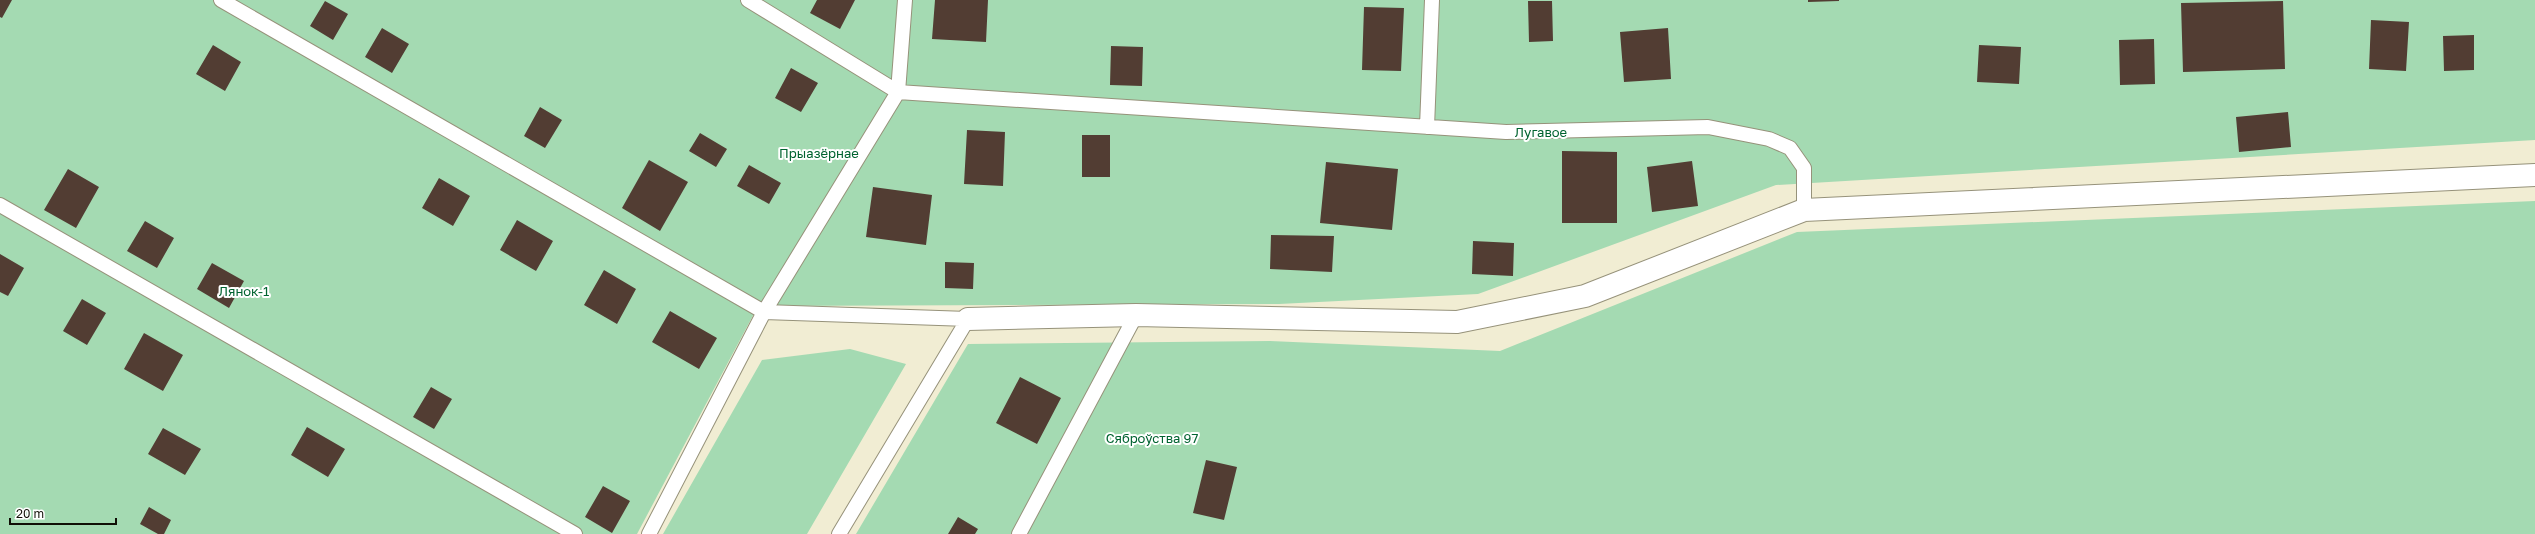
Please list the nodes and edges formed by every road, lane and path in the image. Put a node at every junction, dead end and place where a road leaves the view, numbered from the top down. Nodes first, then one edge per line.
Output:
1 (221, 0) edge
2 (748, 0) edge
3 (905, 0) edge
4 (1432, 0) edge
5 (898, 92) junction
6 (1426, 127) junction
7 (2535, 175) edge
8 (0, 205) edge
9 (1804, 210) junction
10 (764, 312) junction
11 (1136, 315) junction
12 (968, 318) junction
13 (575, 534) edge
14 (649, 534) edge
15 (839, 534) edge
16 (1019, 534) edge

1 - 10 lane
2 - 5 lane
3 - 5 lane
4 - 6 lane
5 - 6 lane
5 - 10 lane
6 - 9 lane
7 - 9 street
8 - 13 lane
9 - 11 street
10 - 12 lane
10 - 14 lane
11 - 12 street
11 - 16 lane
12 - 15 lane

